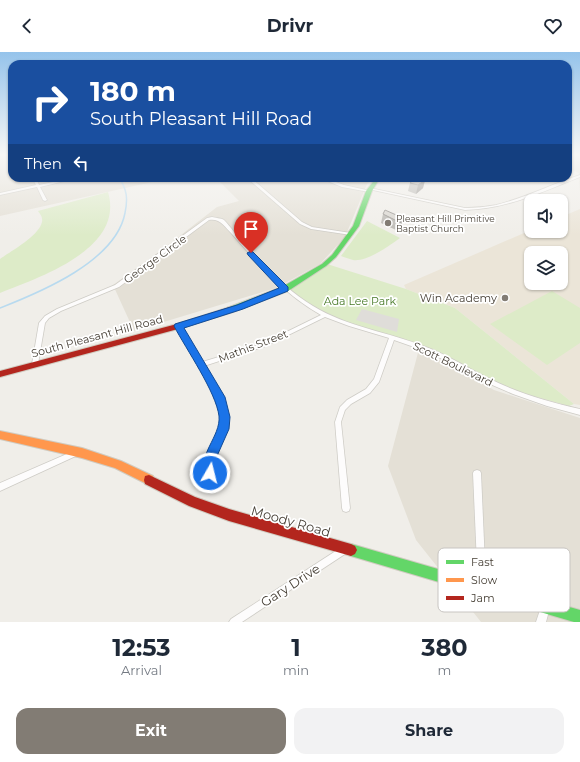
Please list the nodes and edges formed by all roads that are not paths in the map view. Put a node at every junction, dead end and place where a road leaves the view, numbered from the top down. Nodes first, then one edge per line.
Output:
1 (36, 182) edge
2 (55, 182) edge
3 (254, 182) edge
4 (331, 182) edge
5 (375, 182) edge
6 (563, 182) edge
7 (38, 185) junction
8 (369, 190) junction
9 (0, 194) edge
10 (45, 200) dead end
11 (351, 234) junction
12 (285, 289) junction
13 (326, 315) junction
14 (178, 326) junction
15 (392, 337) junction
16 (35, 364) junction
17 (201, 366) junction
18 (0, 374) edge
19 (580, 412) edge
20 (0, 435) edge
21 (76, 453) junction
22 (210, 473) dead end
23 (477, 473) dead end
24 (0, 487) edge
25 (346, 508) dead end
26 (480, 548) edge
27 (346, 549) junction
28 (438, 575) edge
29 (544, 612) edge
30 (562, 612) edge
31 (580, 617) edge
32 (234, 622) edge
33 (541, 622) edge

1 - 7 street
2 - 7 street
3 - 11 street
4 - 8 street
5 - 8 street, South Pleasant Hill Road
6 - 8 street
7 - 9 street
7 - 10 street
8 - 11 street, South Pleasant Hill Road
11 - 12 street, South Pleasant Hill Road
12 - 13 street, Scott Boulevard
12 - 14 street, South Pleasant Hill Road
12 - 16 street, George Circle
13 - 15 street, Scott Boulevard
13 - 17 street, Mathis Street
14 - 16 street, South Pleasant Hill Road
14 - 17 street
15 - 19 street, Scott Boulevard
15 - 25 street
16 - 18 street, South Pleasant Hill Road
17 - 22 street
20 - 21 street, Moody Road
21 - 24 street
21 - 27 street, Moody Road
23 - 26 street
27 - 28 street, Moody Road
27 - 32 street, Gary Drive
29 - 33 street
30 - 31 street, Moody Road

